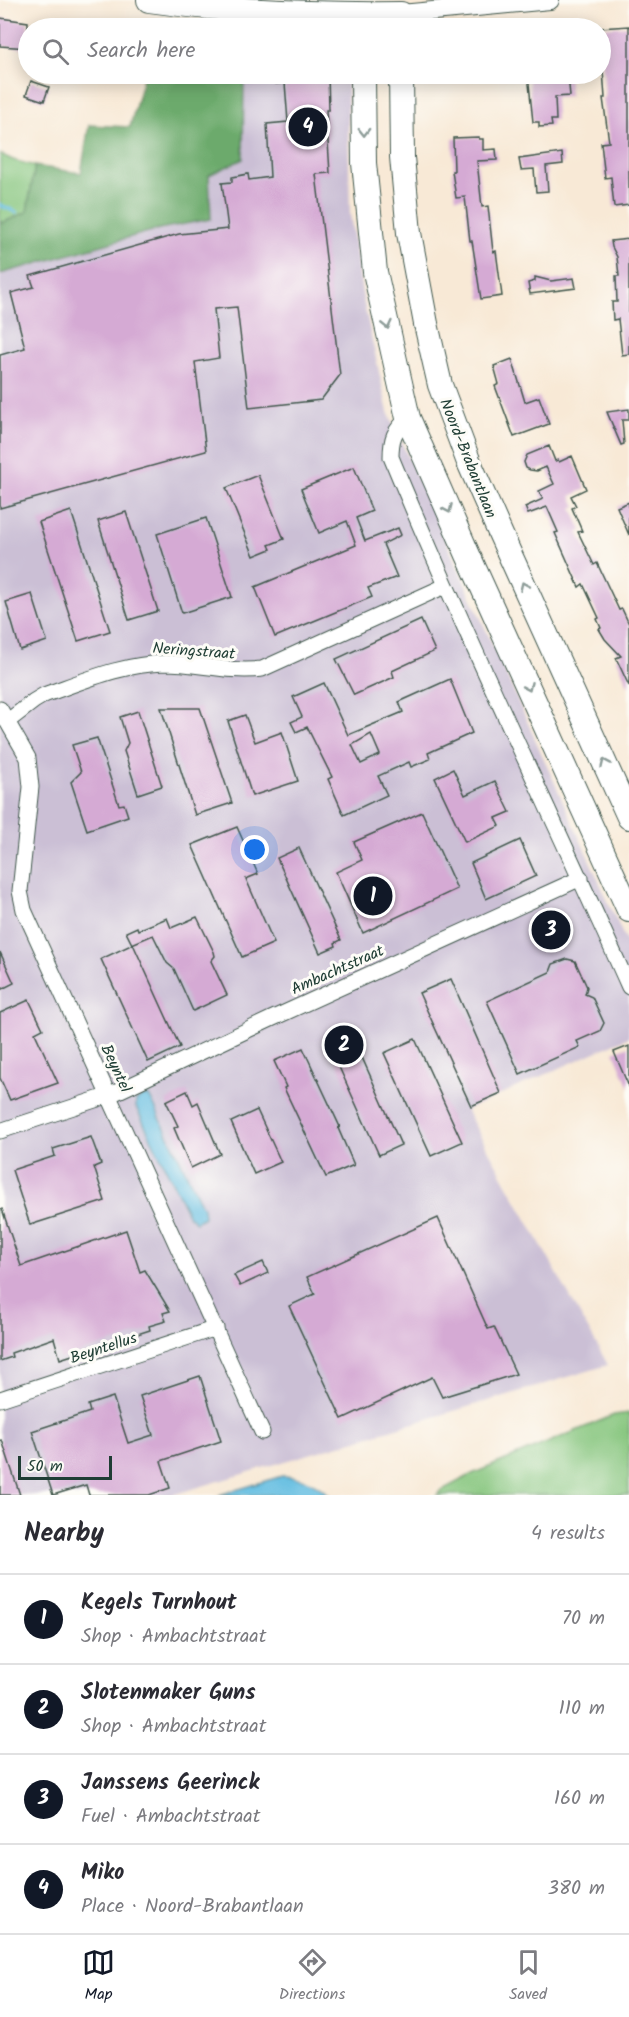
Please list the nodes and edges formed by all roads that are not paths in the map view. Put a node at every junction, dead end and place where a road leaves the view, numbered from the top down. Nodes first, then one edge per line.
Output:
1 (149, 0) edge
2 (550, 0) edge
3 (252, 5) edge
4 (363, 14) edge
5 (401, 14) edge
6 (363, 84) edge
7 (401, 84) edge
8 (408, 418) junction
9 (445, 586) junction
10 (4, 715) edge
11 (627, 809) edge
12 (581, 878) junction
13 (629, 910) edge
14 (629, 987) edge
15 (110, 1095) junction
16 (0, 1131) edge
17 (216, 1328) junction
18 (0, 1399) edge
19 (262, 1432) dead end

1 - 3 main road
2 - 5 street
3 - 4 main road
4 - 5 main road
6 -> 8 main road
11 -> 7 main road, Noord-Brabantlaan
8 - 9 street
8 -> 13 main road
9 - 10 street, Neringstraat
9 - 12 street
10 - 15 street, Beyntel
12 - 14 street
12 - 15 street, Ambachtstraat
15 - 16 street
15 - 17 street, Beyntel
17 - 18 street, Beyntellus
17 - 19 street, Beyntel

